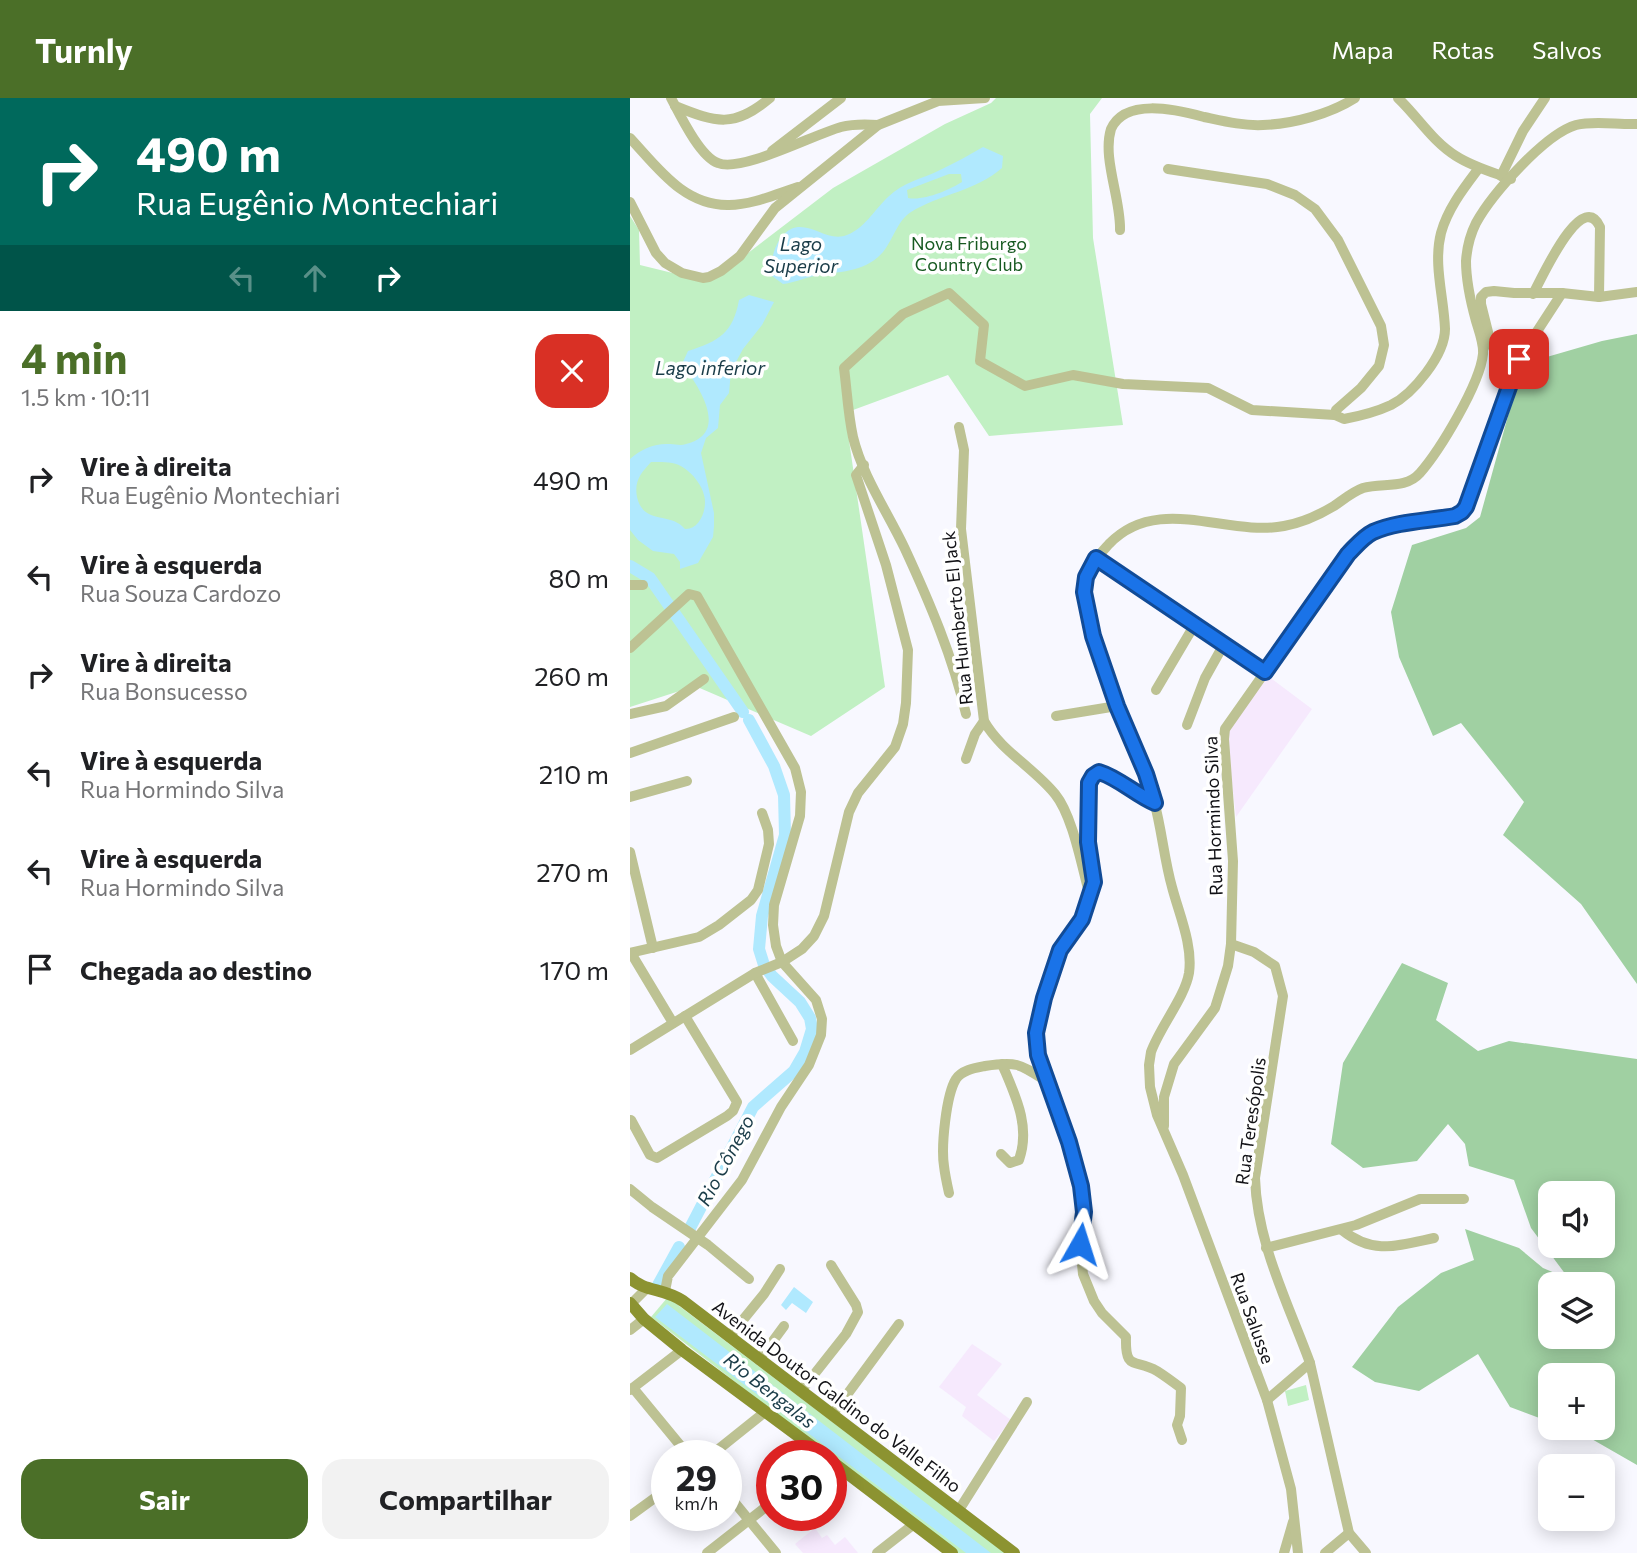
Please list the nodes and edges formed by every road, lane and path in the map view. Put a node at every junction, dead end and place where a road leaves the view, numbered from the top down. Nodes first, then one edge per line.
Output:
1 (770, 98) edge
2 (842, 98) edge
3 (985, 98) edge
4 (1355, 98) edge
5 (1398, 98) edge
6 (1545, 98) edge
7 (673, 102) edge
8 (1637, 124) edge
9 (878, 125) junction
10 (630, 138) edge
11 (769, 153) junction
12 (1479, 168) junction
13 (1168, 169) dead end
14 (1506, 177) junction
15 (802, 186) junction
16 (630, 202) edge
17 (1120, 230) dead end
18 (1637, 292) edge
19 (1562, 293) junction
20 (1533, 294) junction
21 (1599, 297) junction
22 (1483, 350) junction
23 (1335, 415) junction
24 (959, 427) dead end
25 (864, 465) junction
26 (1096, 558) junction
27 (630, 585) edge
28 (643, 585) dead end
29 (1195, 624) junction
30 (1224, 645) junction
31 (630, 648) edge
32 (1265, 672) junction
33 (704, 678) dead end
34 (1156, 690) dead end
35 (1117, 706) junction
36 (630, 714) edge
37 (966, 714) dead end
38 (1056, 716) dead end
39 (734, 717) dead end
40 (984, 721) junction
41 (1187, 724) dead end
42 (630, 754) edge
43 (966, 759) dead end
44 (687, 781) dead end
45 (630, 797) edge
46 (1155, 803) junction
47 (762, 813) dead end
48 (630, 852) edge
49 (1091, 897) junction
50 (1231, 944) junction
51 (653, 948) junction
52 (630, 953) edge
53 (779, 964) junction
54 (759, 971) junction
55 (685, 1016) junction
56 (673, 1023) junction
57 (793, 1041) dead end
58 (630, 1050) edge
59 (1002, 1063) junction
60 (1047, 1081) junction
61 (631, 1120) edge
62 (1164, 1131) junction
63 (1001, 1154) dead end
64 (630, 1189) edge
65 (949, 1193) dead end
66 (1464, 1199) dead end
67 (1342, 1230) junction
68 (696, 1237) junction
69 (1434, 1238) dead end
70 (1266, 1248) junction
71 (831, 1265) dead end
72 (780, 1269) dead end
73 (749, 1279) dead end
74 (631, 1280) edge
75 (647, 1288) junction
76 (665, 1291) junction
77 (630, 1305) edge
78 (644, 1320) junction
79 (899, 1324) dead end
80 (784, 1326) dead end
81 (630, 1330) edge
82 (729, 1337) junction
83 (682, 1350) junction
84 (759, 1360) junction
85 (1310, 1363) junction
86 (632, 1389) edge
87 (801, 1391) junction
88 (1267, 1400) junction
89 (1027, 1402) dead end
90 (765, 1412) junction
91 (832, 1415) junction
92 (675, 1440) edge
93 (730, 1440) edge
94 (803, 1440) edge
95 (1182, 1440) dead end
96 (847, 1473) edge
97 (651, 1501) edge
98 (959, 1510) junction
99 (742, 1513) edge
100 (756, 1515) edge
101 (630, 1516) edge
102 (748, 1521) junction
103 (1294, 1521) junction
104 (914, 1524) junction
105 (1349, 1533) junction
106 (1010, 1552) edge
107 (707, 1553) edge
108 (776, 1553) edge
109 (877, 1553) edge
110 (952, 1553) edge
111 (1284, 1553) edge
112 (1298, 1553) edge
113 (1325, 1553) edge
114 (1366, 1553) edge

1 - 7 street
2 - 11 street
3 - 9 street
4 - 17 street
5 - 12 street
6 - 14 street
7 - 11 street
8 - 14 street
9 - 11 street
9 - 15 street
10 - 15 street
12 - 14 street
12 - 23 street
13 - 23 street
14 - 22 street
15 - 16 street
18 - 21 street
19 - 20 street
19 - 21 street
19 - 32 street, Rua Hormindo Silva
20 - 21 street
20 - 22 street
22 - 26 street
23 - 25 street
24 - 40 street, Rua Humberto El Jack
25 - 37 street
25 - 53 street
26 - 29 street
26 - 35 street, Rua Salusse
27 - 28 street
29 - 30 street
29 - 34 street
30 - 32 street
30 - 41 street
31 - 53 street
32 - 50 street, Rua Hormindo Silva
33 - 36 street
35 - 38 street
35 - 46 street, Rua Salusse
39 - 42 street
40 - 43 street
40 - 49 street, Rua Humberto El Jack
44 - 45 street
46 - 49 street
46 - 62 street, Rua Salusse
47 - 51 street
48 - 51 street
49 - 60 street
50 - 62 street, Rua Hormindo Silva
50 - 70 street, Rua Teresópolis
51 - 52 street
52 - 56 street
53 - 54 street
53 - 68 street
54 - 55 street
54 - 57 street
55 - 56 street
55 - 61 street
56 - 58 street
59 - 60 street
59 - 63 street
59 - 65 street
60 - 95 street
62 - 88 street, Rua Salusse
64 - 68 street
66 - 67 street
67 - 69 street
67 - 70 street
68 - 73 street
68 - 76 street
70 - 85 street, Rua Teresópolis
71 - 87 street
72 - 82 street
74 - 75 main road, Avenida Doutor Galdino do Valle Filho
75 - 76 main road, Avenida Doutor Galdino do Valle Filho
75 - 77 street
76 - 82 main road, Avenida Doutor Galdino do Valle Filho
77 - 78 main road
78 - 81 street
78 - 83 main road
79 - 91 street
80 - 84 street
82 - 84 main road, Avenida Doutor Galdino do Valle Filho
83 - 86 street
83 - 90 main road
84 - 87 main road, Avenida Doutor Galdino do Valle Filho
85 - 88 street
85 - 105 street, Rua Teresópolis
86 - 92 street
87 - 91 main road, Avenida Doutor Galdino do Valle Filho
88 - 103 street, Rua Salusse
89 - 98 street
90 - 93 street
90 - 94 main road
91 - 98 main road, Avenida Doutor Galdino do Valle Filho
96 - 104 main road
97 - 101 street
98 - 106 main road, Avenida Doutor Galdino do Valle Filho
99 - 102 street
100 - 102 street
102 - 107 street
102 - 108 street
103 - 111 street
103 - 112 street, Rua Salusse
104 - 109 street
104 - 110 main road
105 - 113 street
105 - 114 street, Rua Teresópolis

